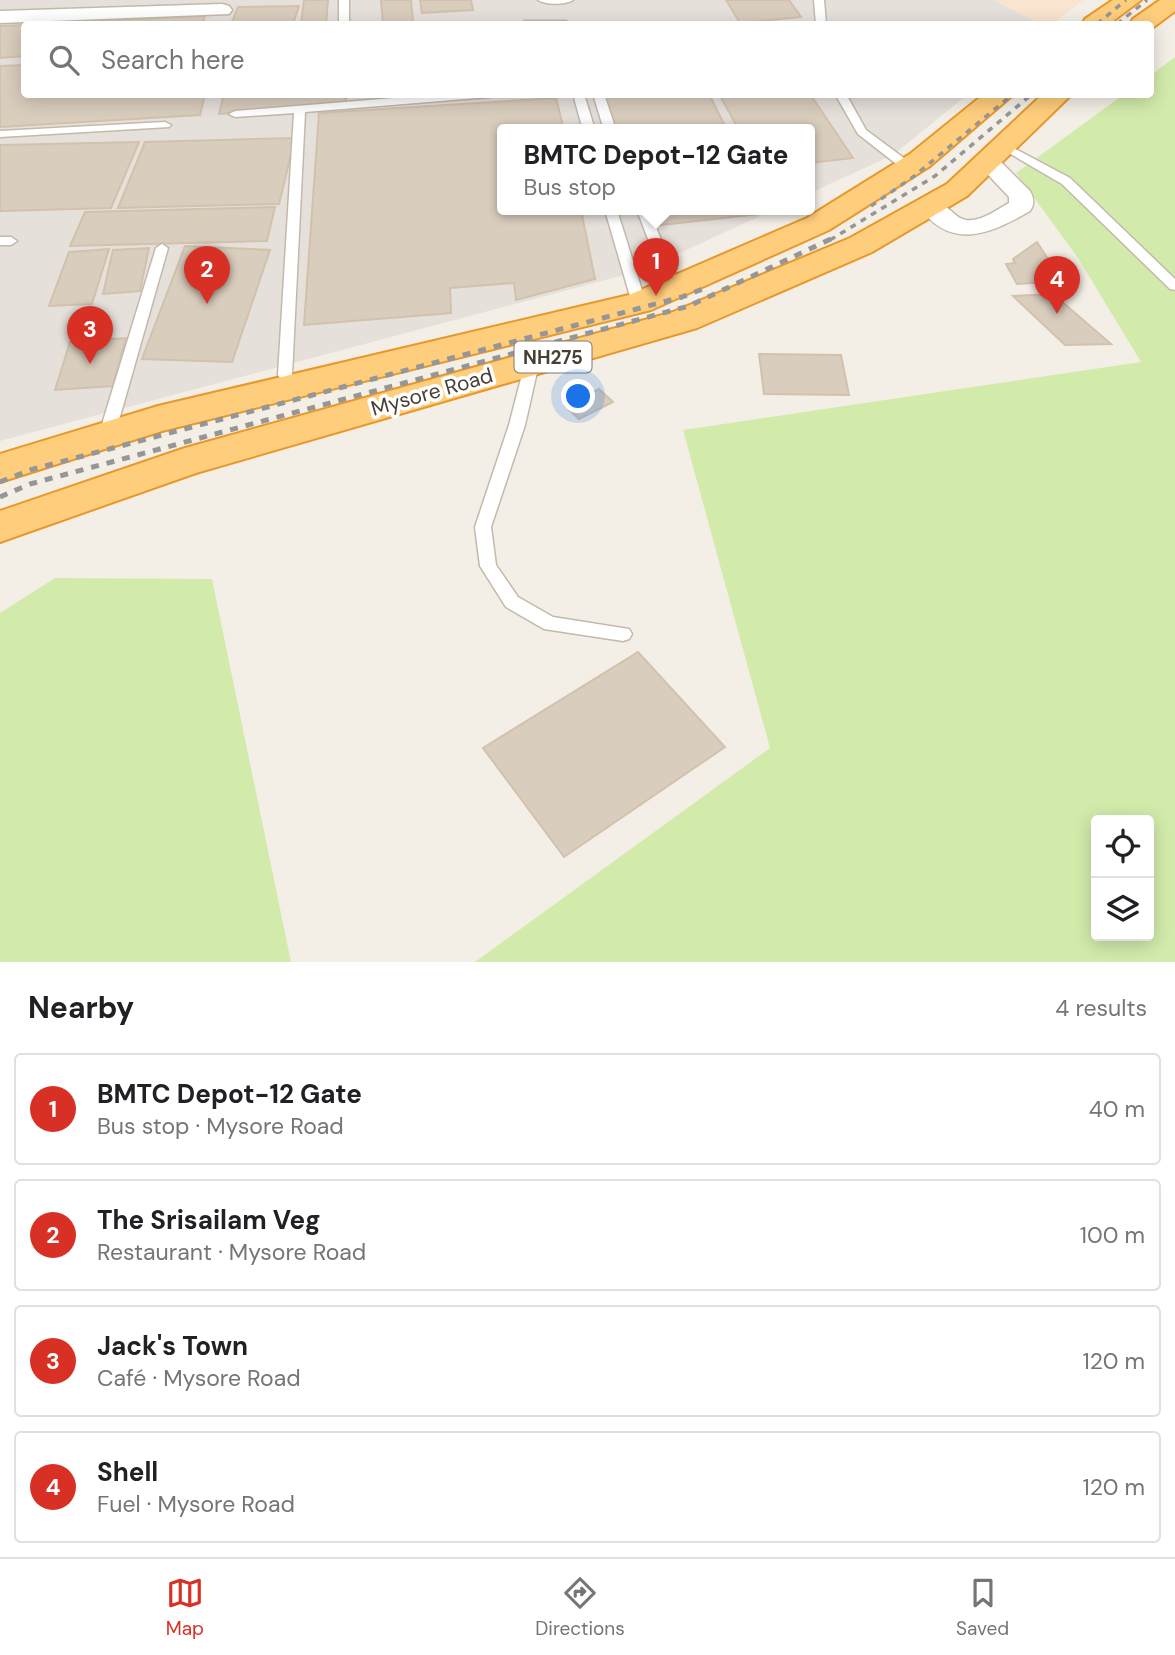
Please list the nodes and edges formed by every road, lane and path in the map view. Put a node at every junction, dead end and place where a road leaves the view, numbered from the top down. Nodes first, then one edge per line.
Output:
1 (344, 0) edge
2 (543, 0) edge
3 (567, 0) edge
4 (819, 0) edge
5 (1129, 0) edge
6 (1175, 0) edge
7 (222, 10) dead end
8 (0, 18) edge
9 (344, 21) edge
10 (568, 21) edge
11 (821, 21) edge
12 (1098, 21) edge
13 (1146, 21) edge
14 (403, 98) edge
15 (579, 98) edge
16 (599, 98) edge
17 (842, 98) edge
18 (996, 98) edge
19 (1055, 98) edge
20 (359, 100) edge
21 (300, 109) junction
22 (235, 114) dead end
23 (587, 124) edge
24 (608, 124) edge
25 (165, 125) dead end
26 (0, 134) edge
27 (997, 155) junction
28 (914, 164) junction
29 (943, 198) junction
30 (613, 215) edge
31 (645, 215) edge
32 (162, 248) dead end
33 (1175, 286) edge
34 (674, 289) junction
35 (639, 303) junction
36 (532, 363) junction
37 (285, 375) dead end
38 (107, 434) junction
39 (0, 468) edge
40 (0, 527) edge
41 (623, 634) dead end

1 - 9 lane
2 - 3 lane
3 - 10 lane
4 - 11 lane
5 - 12 highway
6 - 13 highway
7 - 8 street
14 - 20 lane
15 - 23 lane
16 - 24 lane
17 - 28 lane
18 - 28 highway, Mysore Road / NH275
19 - 27 highway, Mysore Road / NH275
20 - 21 lane
21 - 22 lane
21 - 37 lane
25 - 26 lane
27 - 29 highway, Mysore Road / NH275
27 - 29 street
27 - 33 lane
28 - 29 highway
28 - 34 highway, Mysore Road / NH275
29 - 36 highway, Mysore Road / NH275
30 - 35 lane
31 - 34 lane
32 - 38 lane
34 - 35 highway, Mysore Road / NH275
35 - 38 highway, Mysore Road / NH275
36 - 40 highway, Mysore Road / NH275
36 - 41 lane
38 - 39 highway, Mysore Road / NH275

